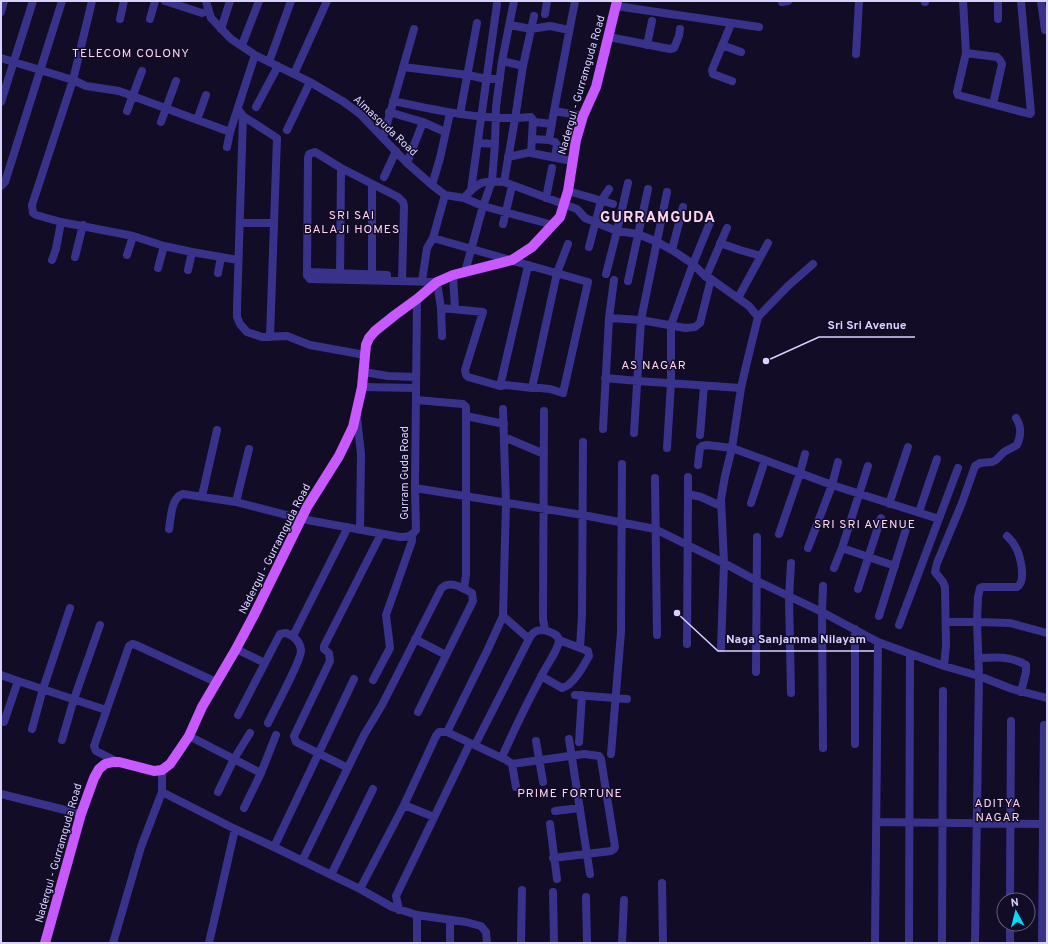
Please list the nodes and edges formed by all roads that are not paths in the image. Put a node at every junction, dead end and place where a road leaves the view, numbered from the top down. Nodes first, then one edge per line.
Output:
1 (4, 1) edge
2 (33, 1) edge
3 (62, 1) edge
4 (92, 1) edge
5 (124, 1) edge
6 (155, 1) edge
7 (165, 1) edge
8 (206, 1) edge
9 (230, 1) edge
10 (259, 1) edge
11 (291, 1) edge
12 (327, 1) edge
13 (514, 1) edge
14 (547, 1) edge
15 (575, 1) edge
16 (859, 1) edge
17 (963, 1) edge
18 (998, 1) edge
19 (1021, 1) edge
20 (1041, 1) edge
21 (183, 4) edge
22 (497, 4) dead end
23 (617, 4) edge
24 (209, 11) junction
25 (1, 12) edge
26 (545, 14) dead end
27 (534, 16) dead end
28 (120, 19) dead end
29 (150, 19) dead end
30 (998, 19) dead end
31 (652, 21) dead end
32 (477, 23) dead end
33 (730, 24) junction
34 (510, 25) junction
35 (759, 27) dead end
36 (221, 29) junction
37 (414, 29) dead end
38 (531, 29) junction
39 (680, 29) dead end
40 (569, 30) junction
41 (1045, 30) dead end
42 (609, 37) junction
43 (242, 45) junction
44 (647, 45) junction
45 (722, 45) junction
46 (741, 52) dead end
47 (966, 53) junction
48 (856, 54) dead end
49 (256, 55) junction
50 (1, 58) edge
51 (502, 61) junction
52 (268, 62) junction
53 (13, 63) junction
54 (278, 66) junction
55 (522, 66) junction
56 (403, 67) junction
57 (41, 70) junction
58 (142, 71) dead end
59 (294, 74) junction
60 (468, 75) junction
61 (486, 79) junction
62 (500, 79) junction
63 (73, 80) junction
64 (176, 81) dead end
65 (732, 81) dead end
66 (310, 82) junction
67 (206, 94) dead end
68 (132, 96) junction
69 (393, 101) junction
70 (1, 102) edge
71 (993, 104) junction
72 (256, 107) dead end
73 (166, 108) junction
74 (238, 109) junction
75 (127, 111) dead end
76 (554, 111) junction
77 (390, 112) junction
78 (450, 113) junction
79 (460, 114) junction
80 (243, 116) junction
81 (481, 116) junction
82 (584, 116) junction
83 (496, 118) junction
84 (515, 118) junction
85 (197, 120) junction
86 (533, 120) junction
87 (161, 122) dead end
88 (422, 122) junction
89 (552, 124) junction
90 (288, 130) dead end
91 (230, 132) junction
92 (445, 132) junction
93 (383, 138) junction
94 (532, 139) junction
95 (548, 140) junction
96 (478, 143) junction
97 (495, 144) junction
98 (227, 147) dead end
99 (396, 151) junction
100 (531, 152) junction
101 (508, 157) junction
102 (555, 157) junction
103 (572, 161) junction
104 (407, 163) junction
105 (341, 168) junction
106 (552, 168) dead end
107 (384, 176) dead end
108 (492, 181) junction
109 (504, 182) junction
110 (628, 182) dead end
111 (372, 184) junction
112 (432, 185) junction
113 (1, 186) edge
114 (512, 186) junction
115 (609, 189) dead end
116 (648, 189) dead end
117 (471, 190) junction
118 (568, 191) junction
119 (667, 192) dead end
120 (446, 195) junction
121 (464, 198) junction
122 (546, 198) junction
123 (601, 201) junction
124 (613, 204) dead end
125 (564, 205) junction
126 (482, 206) junction
127 (684, 207) dead end
128 (505, 212) junction
129 (712, 220) dead end
130 (61, 222) junction
131 (274, 222) junction
132 (595, 222) junction
133 (240, 223) junction
134 (503, 224) dead end
135 (553, 225) junction
136 (83, 226) junction
137 (726, 228) dead end
138 (618, 231) junction
139 (638, 234) junction
140 (133, 236) junction
141 (433, 238) junction
142 (657, 242) junction
143 (720, 243) junction
144 (768, 243) dead end
145 (568, 244) dead end
146 (164, 246) junction
147 (589, 247) dead end
148 (471, 248) junction
149 (672, 250) junction
150 (192, 252) junction
151 (127, 255) dead end
152 (761, 256) junction
153 (74, 257) dead end
154 (221, 257) junction
155 (52, 260) dead end
156 (238, 260) junction
157 (512, 260) junction
158 (693, 264) junction
159 (814, 264) dead end
160 (528, 266) junction
161 (158, 268) dead end
162 (188, 270) dead end
163 (465, 272) junction
164 (218, 273) dead end
165 (557, 273) junction
166 (606, 274) dead end
167 (453, 275) junction
168 (340, 277) junction
169 (372, 277) junction
170 (402, 278) junction
171 (423, 278) junction
172 (708, 278) junction
173 (614, 280) dead end
174 (628, 281) dead end
175 (437, 282) junction
176 (738, 298) junction
177 (417, 299) junction
178 (441, 308) junction
179 (455, 309) junction
180 (758, 317) junction
181 (609, 318) junction
182 (642, 320) junction
183 (671, 325) junction
184 (442, 336) dead end
185 (270, 337) junction
186 (365, 355) junction
187 (364, 372) junction
188 (416, 377) junction
189 (605, 378) junction
190 (638, 381) junction
191 (671, 383) junction
192 (500, 386) junction
193 (704, 386) junction
194 (362, 387) junction
195 (416, 388) junction
196 (532, 388) junction
197 (741, 388) junction
198 (416, 400) junction
199 (503, 409) dead end
200 (356, 411) junction
201 (544, 411) dead end
202 (466, 416) junction
203 (1016, 418) dead end
204 (504, 424) junction
205 (603, 428) dead end
206 (217, 430) dead end
207 (634, 433) dead end
208 (700, 435) dead end
209 (504, 437) junction
210 (583, 442) dead end
211 (908, 447) dead end
212 (666, 448) dead end
213 (732, 448) junction
214 (249, 449) dead end
215 (544, 454) junction
216 (805, 454) dead end
217 (936, 459) dead end
218 (765, 460) junction
219 (838, 462) dead end
220 (622, 464) dead end
221 (698, 465) dead end
222 (868, 466) dead end
223 (958, 468) dead end
224 (800, 473) junction
225 (688, 477) dead end
226 (655, 478) dead end
227 (832, 484) junction
228 (415, 488) junction
229 (688, 494) junction
230 (859, 494) junction
231 (202, 496) junction
232 (466, 496) junction
233 (721, 499) junction
234 (236, 502) junction
235 (506, 503) junction
236 (751, 503) dead end
237 (889, 504) junction
238 (544, 509) junction
239 (919, 512) junction
240 (583, 515) junction
241 (881, 518) dead end
242 (302, 519) junction
243 (939, 519) junction
244 (622, 522) junction
245 (348, 527) junction
246 (169, 529) dead end
247 (360, 529) junction
248 (655, 529) junction
249 (906, 529) dead end
250 (382, 534) junction
251 (779, 534) dead end
252 (412, 535) junction
253 (1007, 536) dead end
254 (757, 537) dead end
255 (688, 545) junction
256 (808, 548) dead end
257 (842, 548) junction
258 (869, 557) junction
259 (724, 563) junction
260 (791, 563) dead end
261 (895, 566) junction
262 (834, 568) dead end
263 (756, 581) junction
264 (823, 586) dead end
265 (464, 589) junction
266 (858, 589) dead end
267 (789, 596) junction
268 (70, 608) dead end
269 (822, 612) junction
270 (502, 616) junction
271 (879, 616) dead end
272 (946, 622) junction
273 (977, 622) junction
274 (100, 625) dead end
275 (899, 625) dead end
276 (545, 630) junction
277 (855, 630) junction
278 (1047, 633) edge
279 (657, 635) dead end
280 (293, 636) junction
281 (415, 639) junction
282 (529, 639) junction
283 (559, 640) junction
284 (878, 642) junction
285 (687, 644) dead end
286 (580, 648) junction
287 (721, 648) dead end
288 (236, 649) junction
289 (910, 654) junction
290 (446, 655) junction
291 (978, 658) junction
292 (265, 663) junction
293 (944, 666) junction
294 (756, 672) dead end
295 (1, 675) edge
296 (541, 676) junction
297 (979, 676) junction
298 (354, 679) dead end
299 (373, 680) dead end
300 (18, 681) junction
301 (216, 682) junction
302 (43, 689) junction
303 (943, 692) dead end
304 (1021, 692) junction
305 (791, 693) dead end
306 (615, 698) junction
307 (1047, 698) edge
308 (74, 699) junction
309 (627, 699) dead end
310 (106, 710) junction
311 (418, 712) dead end
312 (238, 715) dead end
313 (1011, 721) dead end
314 (4, 722) dead end
315 (268, 724) dead end
316 (1044, 725) dead end
317 (32, 729) dead end
318 (446, 732) junction
319 (250, 733) dead end
320 (189, 736) junction
321 (276, 736) dead end
322 (570, 739) dead end
323 (62, 740) dead end
324 (536, 741) dead end
325 (579, 742) dead end
326 (472, 744) junction
327 (855, 744) dead end
328 (823, 748) dead end
329 (319, 753) junction
330 (610, 754) dead end
331 (572, 755) junction
332 (234, 759) junction
333 (504, 759) junction
334 (539, 760) junction
335 (119, 762) junction
336 (512, 764) junction
337 (348, 768) junction
338 (162, 770) junction
339 (261, 774) junction
340 (543, 782) dead end
341 (516, 787) dead end
342 (373, 789) dead end
343 (162, 792) junction
344 (218, 792) dead end
345 (1, 794) edge
346 (404, 805) junction
347 (244, 808) dead end
348 (580, 808) junction
349 (555, 811) dead end
350 (81, 814) junction
351 (434, 817) junction
352 (876, 822) junction
353 (910, 822) junction
354 (943, 823) junction
355 (976, 823) junction
356 (550, 824) dead end
357 (1010, 824) junction
358 (1045, 824) edge
359 (235, 829) junction
360 (274, 847) junction
361 (587, 854) junction
362 (553, 858) junction
363 (302, 861) junction
364 (590, 874) dead end
365 (331, 875) junction
366 (557, 879) dead end
367 (662, 882) dead end
368 (360, 889) junction
369 (522, 890) dead end
370 (554, 892) dead end
371 (1010, 892) edge
372 (586, 896) dead end
373 (624, 900) dead end
374 (400, 910) junction
375 (417, 915) junction
376 (450, 920) junction
377 (1010, 932) edge
378 (45, 943) edge
379 (113, 943) edge
380 (209, 943) edge
381 (416, 943) edge
382 (450, 943) edge
383 (488, 943) edge
384 (521, 943) edge
385 (554, 943) edge
386 (586, 943) edge
387 (622, 943) edge
388 (663, 943) edge
389 (876, 943) edge
390 (909, 943) edge
391 (942, 943) edge
392 (975, 943) edge
393 (1010, 943) edge
394 (1042, 943) edge

1 - 25 street
2 - 53 street
3 - 57 street
4 - 63 street
5 - 28 street
6 - 29 street
7 - 21 street
8 - 24 street, Almasguda Road
9 - 36 street
10 - 43 street
11 - 52 street
12 - 59 street
13 - 34 street
14 - 26 street
15 - 40 street
16 - 48 street
17 - 47 street
18 - 30 street
19 - 71 street
20 - 41 street
21 - 24 street
22 - 61 street
23 - 33 street
23 - 42 main road, Nadergul - Gurramguda Road
24 - 36 street, Almasguda Road
27 - 38 street
31 - 44 street
32 - 60 street
33 - 35 street
33 - 45 street
34 - 38 street
34 - 51 street
36 - 43 street, Almasguda Road
37 - 56 street
38 - 40 street
38 - 55 street
39 - 44 street
40 - 76 street
42 - 44 street
42 - 82 main road, Nadergul - Gurramguda Road
43 - 49 street, Almasguda Road
45 - 46 street
45 - 65 street
47 - 71 street
47 - 71 street
49 - 52 street, Almasguda Road
49 - 74 street
50 - 53 street
51 - 55 street
51 - 62 street
52 - 54 street, Almasguda Road
53 - 57 street
53 - 70 street
54 - 59 street, Almasguda Road
54 - 72 street
55 - 84 street
56 - 60 street
56 - 69 street
57 - 63 street
57 - 113 street
58 - 68 street
59 - 66 street, Almasguda Road
60 - 61 street
60 - 79 street
61 - 62 street
61 - 81 street
62 - 83 street
63 - 68 street
63 - 130 street
64 - 73 street
66 - 90 street
66 - 93 street, Almasguda Road
67 - 85 street
68 - 73 street
68 - 75 street
69 - 77 street
69 - 78 street
73 - 85 street
73 - 87 street
74 - 80 street
74 - 91 street
76 - 82 street
76 - 89 street
77 - 88 street
77 - 93 street
78 - 79 street
78 - 92 street
79 - 81 street
80 - 131 street
80 - 133 street
81 - 83 street
81 - 96 street
82 - 103 main road, Nadergul - Gurramguda Road
83 - 84 street
83 - 97 street
84 - 86 street
84 - 101 street
85 - 91 street
86 - 89 street
86 - 94 street
88 - 92 street
88 - 104 street
89 - 95 street
91 - 98 street
92 - 112 street
93 - 99 street, Almasguda Road
94 - 95 street
94 - 100 street
95 - 102 street
96 - 97 street
96 - 117 street
97 - 108 street
99 - 104 street, Almasguda Road
99 - 107 street
100 - 101 street
100 - 102 street
101 - 109 street
102 - 103 street
103 - 118 main road, Nadergul - Gurramguda Road
104 - 112 street, Almasguda Road
105 - 111 street
105 - 168 street
105 - 168 street
106 - 122 street
108 - 109 street
108 - 117 street
108 - 126 street
109 - 114 street
110 - 138 street
111 - 169 street
111 - 170 street
112 - 120 street, Almasguda Road
114 - 122 street
114 - 128 street
115 - 123 street
116 - 139 street
117 - 121 street
118 - 123 street
118 - 125 main road, Nadergul - Gurramguda Road
119 - 142 street
120 - 121 street, Almasguda Road
120 - 141 street
121 - 126 street, Almasguda Road
122 - 125 street
123 - 124 street
123 - 132 street
125 - 132 street
125 - 135 main road, Nadergul - Gurramguda Road
126 - 128 street, Almasguda Road
126 - 148 street
127 - 149 street
128 - 134 street
128 - 135 street, Almasguda Road
129 - 158 street
130 - 136 street
130 - 155 street
131 - 133 street
131 - 185 street
132 - 138 street
132 - 147 street
133 - 156 street
135 - 157 main road, Nadergul - Gurramguda Road
136 - 140 street
136 - 153 street
137 - 143 street
138 - 139 street
138 - 166 street
139 - 142 street
139 - 174 street
140 - 146 street
140 - 151 street
141 - 148 street
141 - 171 street
142 - 149 street
142 - 182 street
143 - 152 street
143 - 172 street
144 - 152 street
145 - 165 street
146 - 150 street
146 - 161 street
148 - 157 street
148 - 163 street
149 - 158 street
150 - 154 street
150 - 162 street
152 - 176 street
154 - 156 street
154 - 164 street
156 - 185 street
157 - 160 street
157 - 163 main road, Nadergul - Gurramguda Road
158 - 172 street
158 - 183 street
159 - 180 street
160 - 165 street
160 - 192 street
163 - 167 main road, Nadergul - Gurramguda Road
165 - 196 street
165 - 196 street
167 - 175 main road, Nadergul - Gurramguda Road
167 - 179 street
168 - 169 street
169 - 170 street
170 - 171 street
171 - 175 street
172 - 176 street
172 - 183 street
173 - 181 street
175 - 177 main road, Nadergul - Gurramguda Road
175 - 178 street
176 - 180 street
177 - 186 main road, Nadergul - Gurramguda Road
177 - 188 street, Gurram Guda Road
178 - 179 street
178 - 184 street
179 - 192 street
180 - 197 street
181 - 182 street
181 - 189 street
182 - 183 street
182 - 190 street
183 - 191 street
185 - 186 street
186 - 187 main road, Nadergul - Gurramguda Road
187 - 188 street
187 - 194 main road, Nadergul - Gurramguda Road
188 - 195 street, Gurram Guda Road
189 - 190 street
189 - 205 street
190 - 191 street
190 - 207 street
191 - 193 street
191 - 212 street
192 - 196 street
193 - 197 street
193 - 208 street
194 - 195 street
194 - 200 main road, Nadergul - Gurramguda Road
195 - 198 street, Gurram Guda Road
197 - 213 street
198 - 202 street
198 - 228 street, Gurram Guda Road
199 - 204 street
200 - 242 main road, Nadergul - Gurramguda Road
200 - 247 street
201 - 215 street
202 - 204 street
202 - 232 street
203 - 272 street
204 - 209 street
206 - 231 street
209 - 215 street
209 - 235 street
210 - 240 street
211 - 237 street
213 - 218 street
213 - 221 street
213 - 233 street
214 - 234 street
215 - 238 street
216 - 224 street
217 - 239 street
218 - 224 street
218 - 236 street
219 - 227 street
220 - 244 street
222 - 230 street
223 - 243 street
224 - 227 street
224 - 251 street
225 - 229 street
226 - 248 street
227 - 230 street
227 - 256 street
228 - 232 street
228 - 252 street, Gurram Guda Road
229 - 233 street
229 - 255 street
230 - 237 street
230 - 257 street
231 - 234 street, Gurram Guda Road
231 - 246 street, Gurram Guda Road
232 - 235 street
232 - 265 street
233 - 259 street
234 - 242 street, Gurram Guda Road
235 - 238 street
235 - 270 street
237 - 239 street
238 - 240 street
238 - 276 street
239 - 243 street
240 - 244 street
240 - 286 street
241 - 258 street
242 - 245 street, Gurram Guda Road
242 - 288 main road, Nadergul - Gurramguda Road
243 - 275 street
244 - 248 street
244 - 306 street
245 - 247 street, Gurram Guda Road
245 - 280 street
247 - 250 street, Gurram Guda Road
248 - 255 street
248 - 279 street
249 - 261 street
250 - 252 street, Gurram Guda Road
250 - 329 street
252 - 299 street
253 - 273 street
254 - 263 street
255 - 259 street
255 - 285 street
257 - 258 street
257 - 262 street
258 - 261 street
258 - 266 street
259 - 263 street
259 - 287 street
260 - 267 street
261 - 271 street
263 - 267 street
263 - 294 street
264 - 269 street
265 - 281 street
265 - 290 street
267 - 269 street
267 - 305 street
268 - 302 street
269 - 277 street
269 - 328 street
270 - 282 street
270 - 318 street
272 - 273 street
272 - 293 street
273 - 278 street
273 - 291 street
274 - 308 street
276 - 282 street
276 - 283 street
277 - 284 street
277 - 327 street
280 - 292 street
280 - 315 street
281 - 290 street
281 - 337 street
282 - 326 street
283 - 286 street
283 - 296 street
284 - 289 street
284 - 352 street
286 - 296 street
288 - 292 street
288 - 301 main road, Nadergul - Gurramguda Road
289 - 293 street
289 - 353 street
290 - 311 street
291 - 297 street
291 - 304 street
292 - 312 street
293 - 297 street
295 - 300 street
296 - 333 street
297 - 304 street
297 - 355 street
298 - 329 street
300 - 302 street
300 - 314 street
301 - 310 street
301 - 320 main road, Nadergul - Gurramguda Road
302 - 308 street
302 - 317 street
303 - 354 street
304 - 307 street
306 - 309 street
306 - 325 street
306 - 330 street
308 - 310 street
308 - 323 street
310 - 335 street
313 - 357 street
316 - 358 street
318 - 326 street
318 - 346 street
319 - 332 street
320 - 332 street
320 - 338 main road, Nadergul - Gurramguda Road
321 - 339 street
322 - 331 street
324 - 334 street
326 - 333 street
326 - 351 street
329 - 337 street
329 - 360 street
331 - 334 street
331 - 348 street
331 - 361 street
332 - 339 street
332 - 344 street
333 - 336 street
334 - 336 street
334 - 340 street
335 - 338 main road
335 - 350 main road, Nadergul - Gurramguda Road
336 - 341 street
337 - 363 street
338 - 343 street
339 - 347 street
342 - 365 street
343 - 359 street
343 - 379 street
345 - 350 street
346 - 351 street
346 - 368 street
348 - 349 street
348 - 361 street
350 - 378 main road, Nadergul - Gurramguda Road
351 - 374 street
352 - 353 street
352 - 389 street
353 - 354 street
353 - 390 street
354 - 355 street
354 - 391 street
355 - 357 street
355 - 392 street
356 - 362 street
357 - 358 street
357 - 371 street
358 - 394 street
359 - 360 street
359 - 380 street
360 - 363 street
361 - 362 street
361 - 364 street
362 - 366 street
363 - 365 street
365 - 368 street
367 - 388 street
368 - 374 street
369 - 384 street
370 - 385 street
372 - 386 street
373 - 387 street
374 - 375 street
375 - 376 street
375 - 381 street
376 - 382 street
376 - 383 street
377 - 393 street

